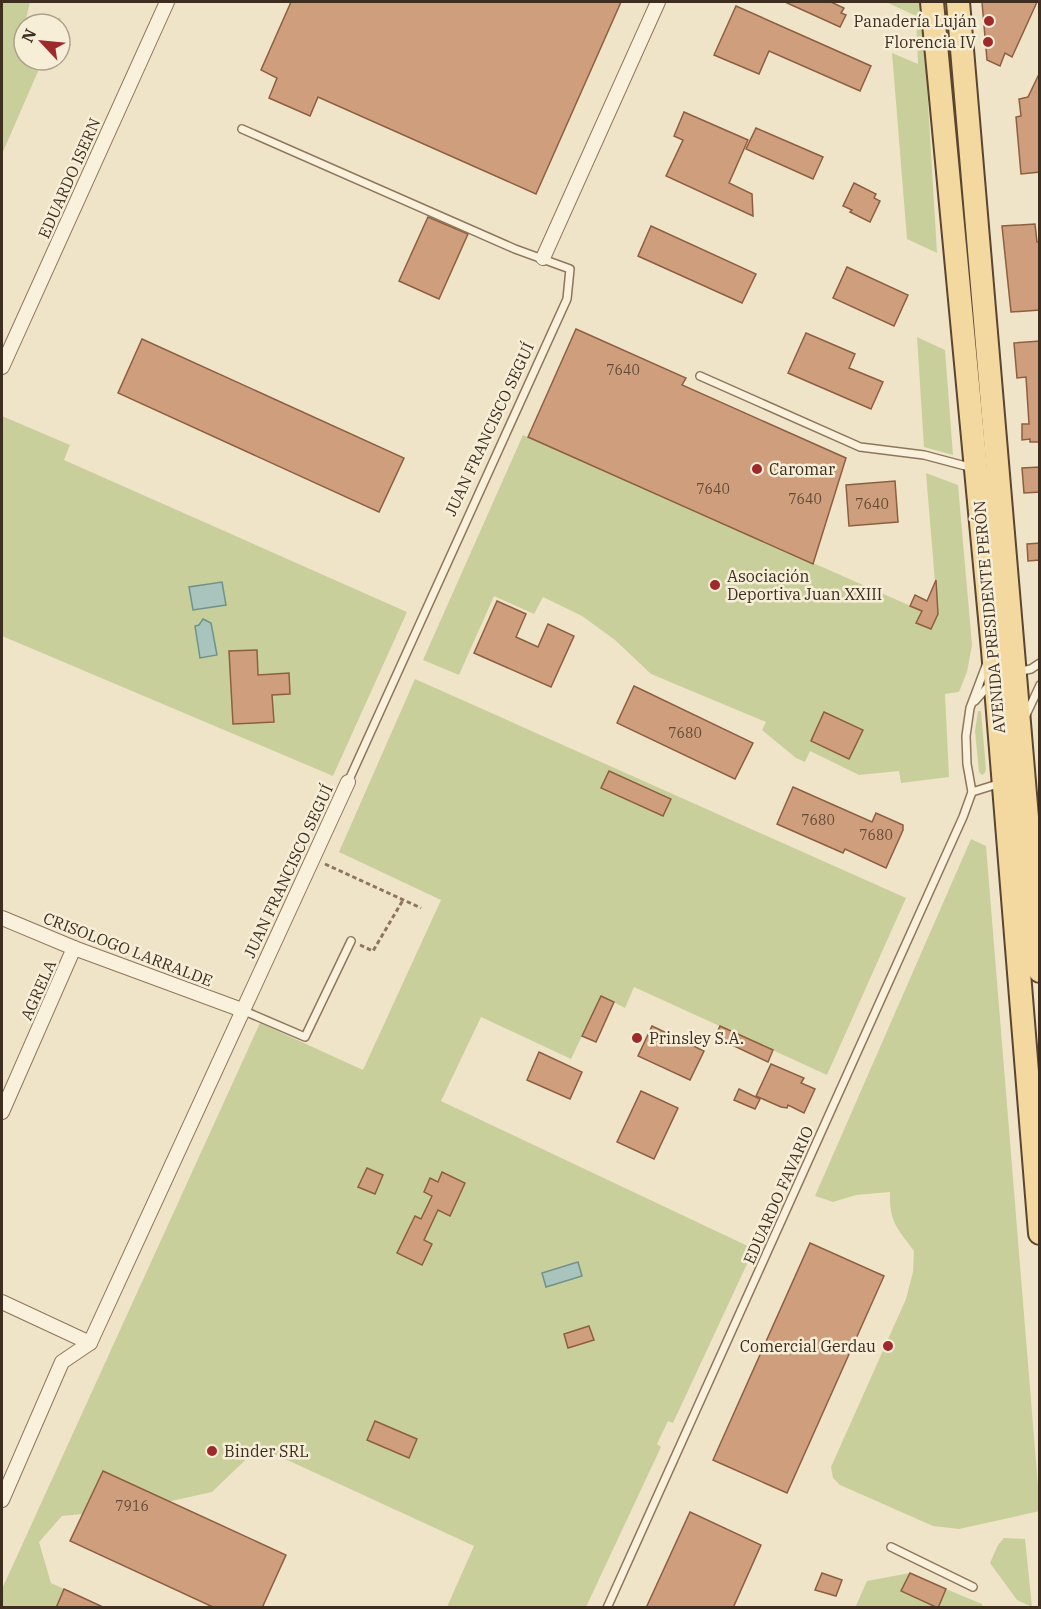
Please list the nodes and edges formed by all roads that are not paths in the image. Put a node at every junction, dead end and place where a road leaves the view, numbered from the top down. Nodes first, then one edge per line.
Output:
1 (167, 2) edge
2 (658, 2) edge
3 (932, 2) edge
4 (958, 2) edge
5 (242, 129) dead end
6 (543, 258) junction
7 (2, 367) edge
8 (700, 376) dead end
9 (976, 468) junction
10 (993, 650) junction
11 (1040, 663) edge
12 (1004, 676) junction
13 (1040, 685) edge
14 (970, 708) junction
15 (1019, 731) junction
16 (1013, 780) junction
17 (348, 782) joint
18 (972, 792) junction
19 (2, 918) edge
20 (351, 941) road end
21 (74, 948) junction
22 (1040, 970) edge
23 (242, 1010) junction
24 (2, 1112) edge
25 (1040, 1233) edge
26 (2, 1302) edge
27 (90, 1343) junction
28 (2, 1500) edge
29 (891, 1547) dead end
30 (973, 1587) dead end
31 (607, 1608) edge

1 - 7 street, EDUARDO ISERN
2 - 6 street
3 - 9 main road, AVENIDA PRESIDENTE PERÓN
4 - 12 main road, AVENIDA PRESIDENTE PERÓN
5 - 6 lane
6 - 17 lane, JUAN FRANCISCO SEGUÍ
8 - 9 lane
9 - 10 main road, AVENIDA PRESIDENTE PERÓN
10 - 12 main road, AVENIDA PRESIDENTE PERÓN
10 - 14 lane
11 - 12 lane
12 - 14 lane
12 - 15 main road, AVENIDA PRESIDENTE PERÓN
12 - 16 main road, AVENIDA PRESIDENTE PERÓN
13 - 15 lane
14 - 18 lane
15 - 16 main road, AVENIDA PRESIDENTE PERÓN
16 - 18 lane
16 - 22 main road, AVENIDA PRESIDENTE PERÓN
16 - 25 main road, AVENIDA PRESIDENTE PERÓN
17 - 23 street, JUAN FRANCISCO SEGUÍ
18 - 31 lane, EDUARDO FAVARIO
19 - 21 street, CRISOLOGO LARRALDE
20 - 23 lane
21 - 23 street, CRISOLOGO LARRALDE
21 - 24 street, AGRELA
23 - 27 street, JUAN FRANCISCO SEGUÍ
26 - 27 street
27 - 28 street
29 - 30 lane

